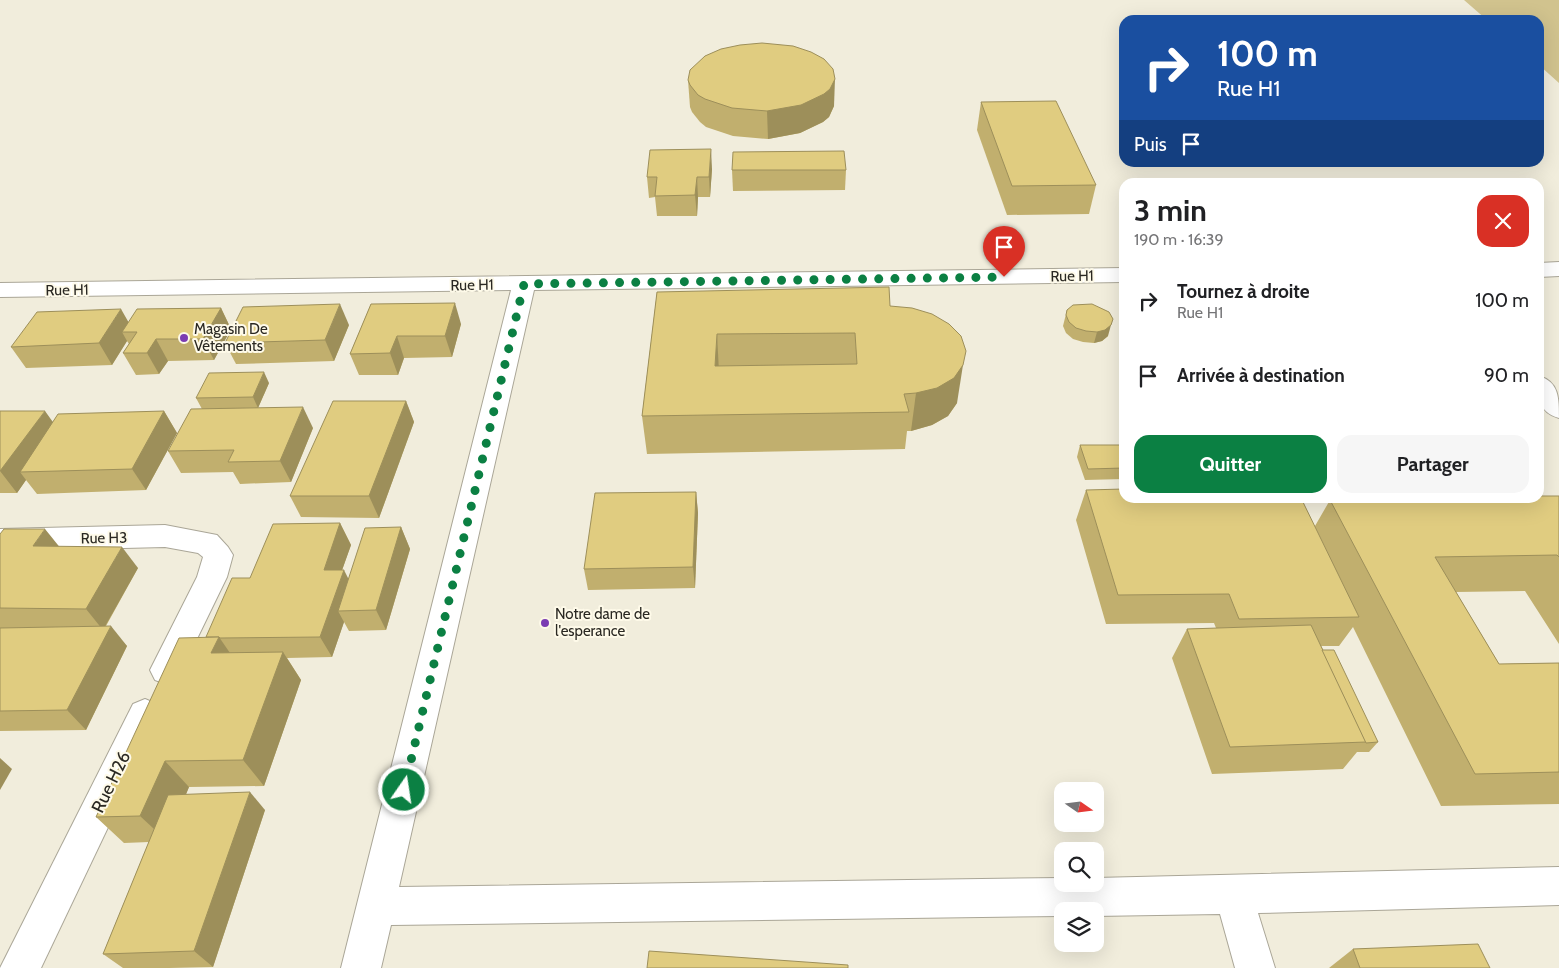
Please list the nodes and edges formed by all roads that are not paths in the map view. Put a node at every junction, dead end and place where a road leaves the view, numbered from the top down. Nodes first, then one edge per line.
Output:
1 (1559, 269) edge
2 (1544, 270) edge
3 (1119, 275) edge
4 (524, 284) junction
5 (8, 290) edge
6 (0, 312) edge
7 (1544, 390) edge
8 (1559, 410) edge
9 (0, 540) edge
10 (207, 543) joint
11 (1559, 886) edge
12 (1234, 895) junction
13 (376, 906) junction
14 (20, 968) edge
15 (361, 968) edge
16 (1256, 968) edge

1 - 2 street
3 - 4 street, Rue H1
4 - 5 street, Rue H1
4 - 13 street
5 - 6 street
7 - 8 street
9 - 10 street, Rue H3
10 - 14 street, Rue H26
11 - 12 street
12 - 13 street
12 - 16 street
13 - 15 street

